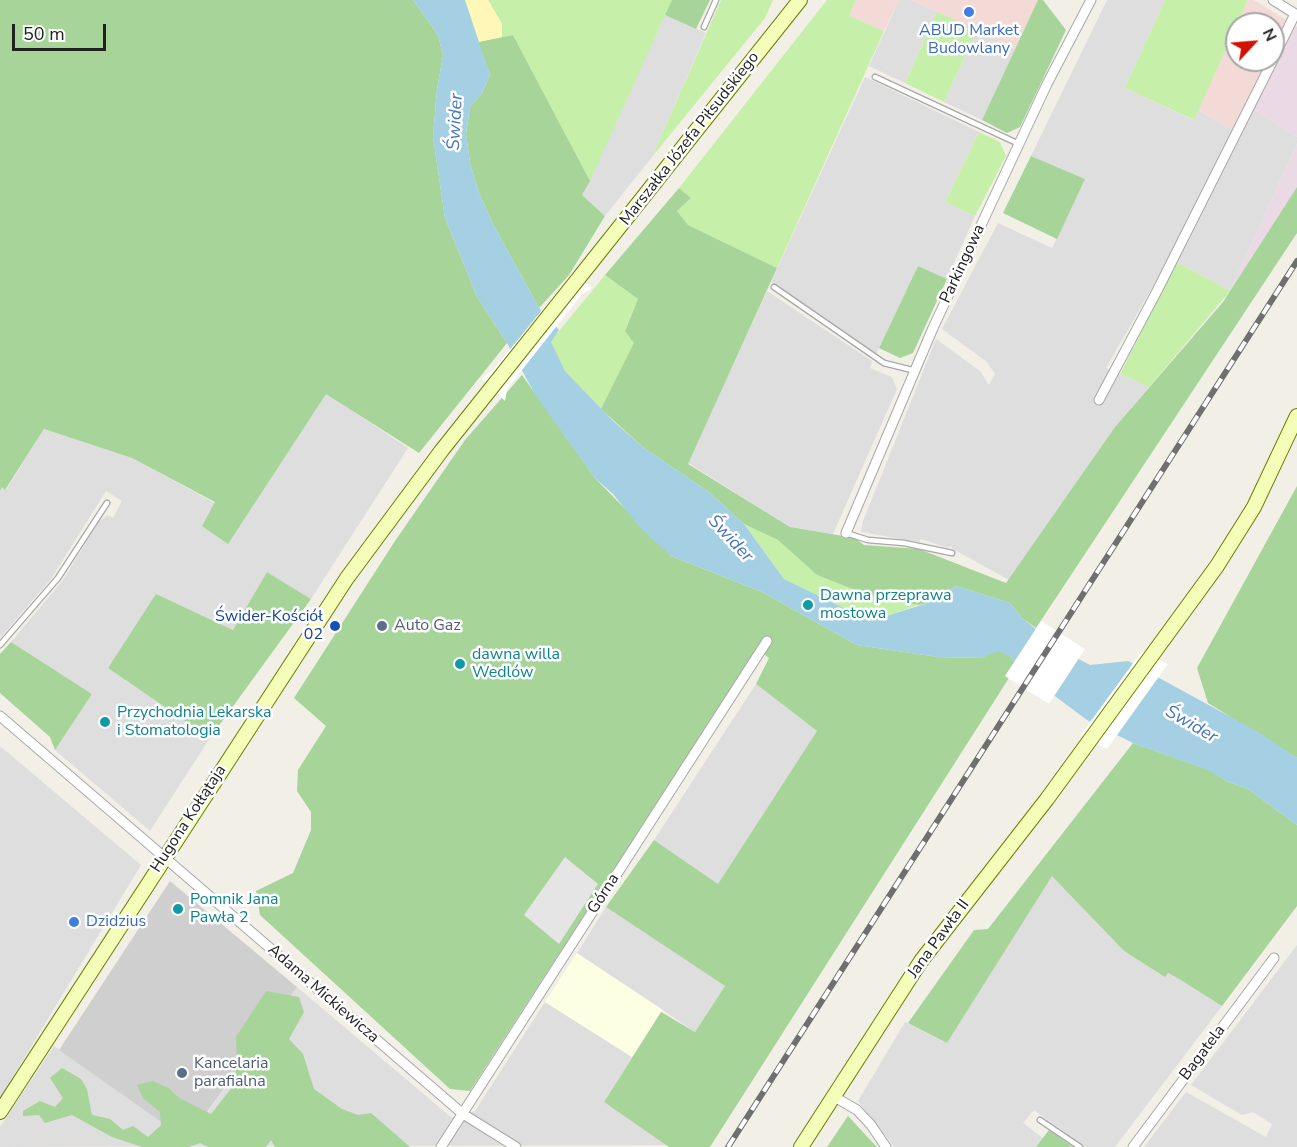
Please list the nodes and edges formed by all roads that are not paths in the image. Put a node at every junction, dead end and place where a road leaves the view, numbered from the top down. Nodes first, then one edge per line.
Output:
1 (716, 0) edge
2 (800, 0) edge
3 (1091, 0) edge
4 (1273, 0) edge
5 (1296, 14) edge
6 (704, 27) dead end
7 (1285, 36) edge
8 (1267, 72) edge
9 (876, 77) dead end
10 (1019, 144) junction
11 (774, 287) dead end
12 (916, 371) junction
13 (494, 388) joint
14 (1099, 400) dead end
15 (1297, 416) edge
16 (107, 503) dead end
17 (846, 533) joint
18 (952, 553) dead end
19 (768, 641) dead end
20 (0, 645) edge
21 (0, 716) edge
22 (165, 858) junction
23 (1274, 958) dead end
24 (833, 1096) junction
25 (0, 1112) edge
26 (463, 1114) junction
27 (1040, 1120) dead end
28 (441, 1147) edge
29 (516, 1147) edge
30 (801, 1147) edge
31 (886, 1147) edge
32 (1080, 1147) edge
33 (1133, 1147) edge

1 - 6 lane
2 - 13 main road, Marszałka Józefa Piłsudskiego
3 - 10 street, Parkingowa
4 - 5 street
5 - 7 street
8 - 14 street
9 - 10 lane
10 - 12 street, Parkingowa
11 - 12 lane
12 - 17 street, Parkingowa
13 - 22 main road, Hugona Kołłątaja
15 - 24 main road, Jana Pawła II
16 - 20 lane
17 - 18 lane
19 - 26 street, Górna
21 - 22 street, Adama Mickiewicza
22 - 25 main road, Hugona Kołłątaja
22 - 26 street, Adama Mickiewicza
23 - 33 street, Bagatela
24 - 30 main road, Jana Pawła II
24 - 31 street
26 - 28 street, Górna
26 - 29 street, Adama Mickiewicza
27 - 32 lane

